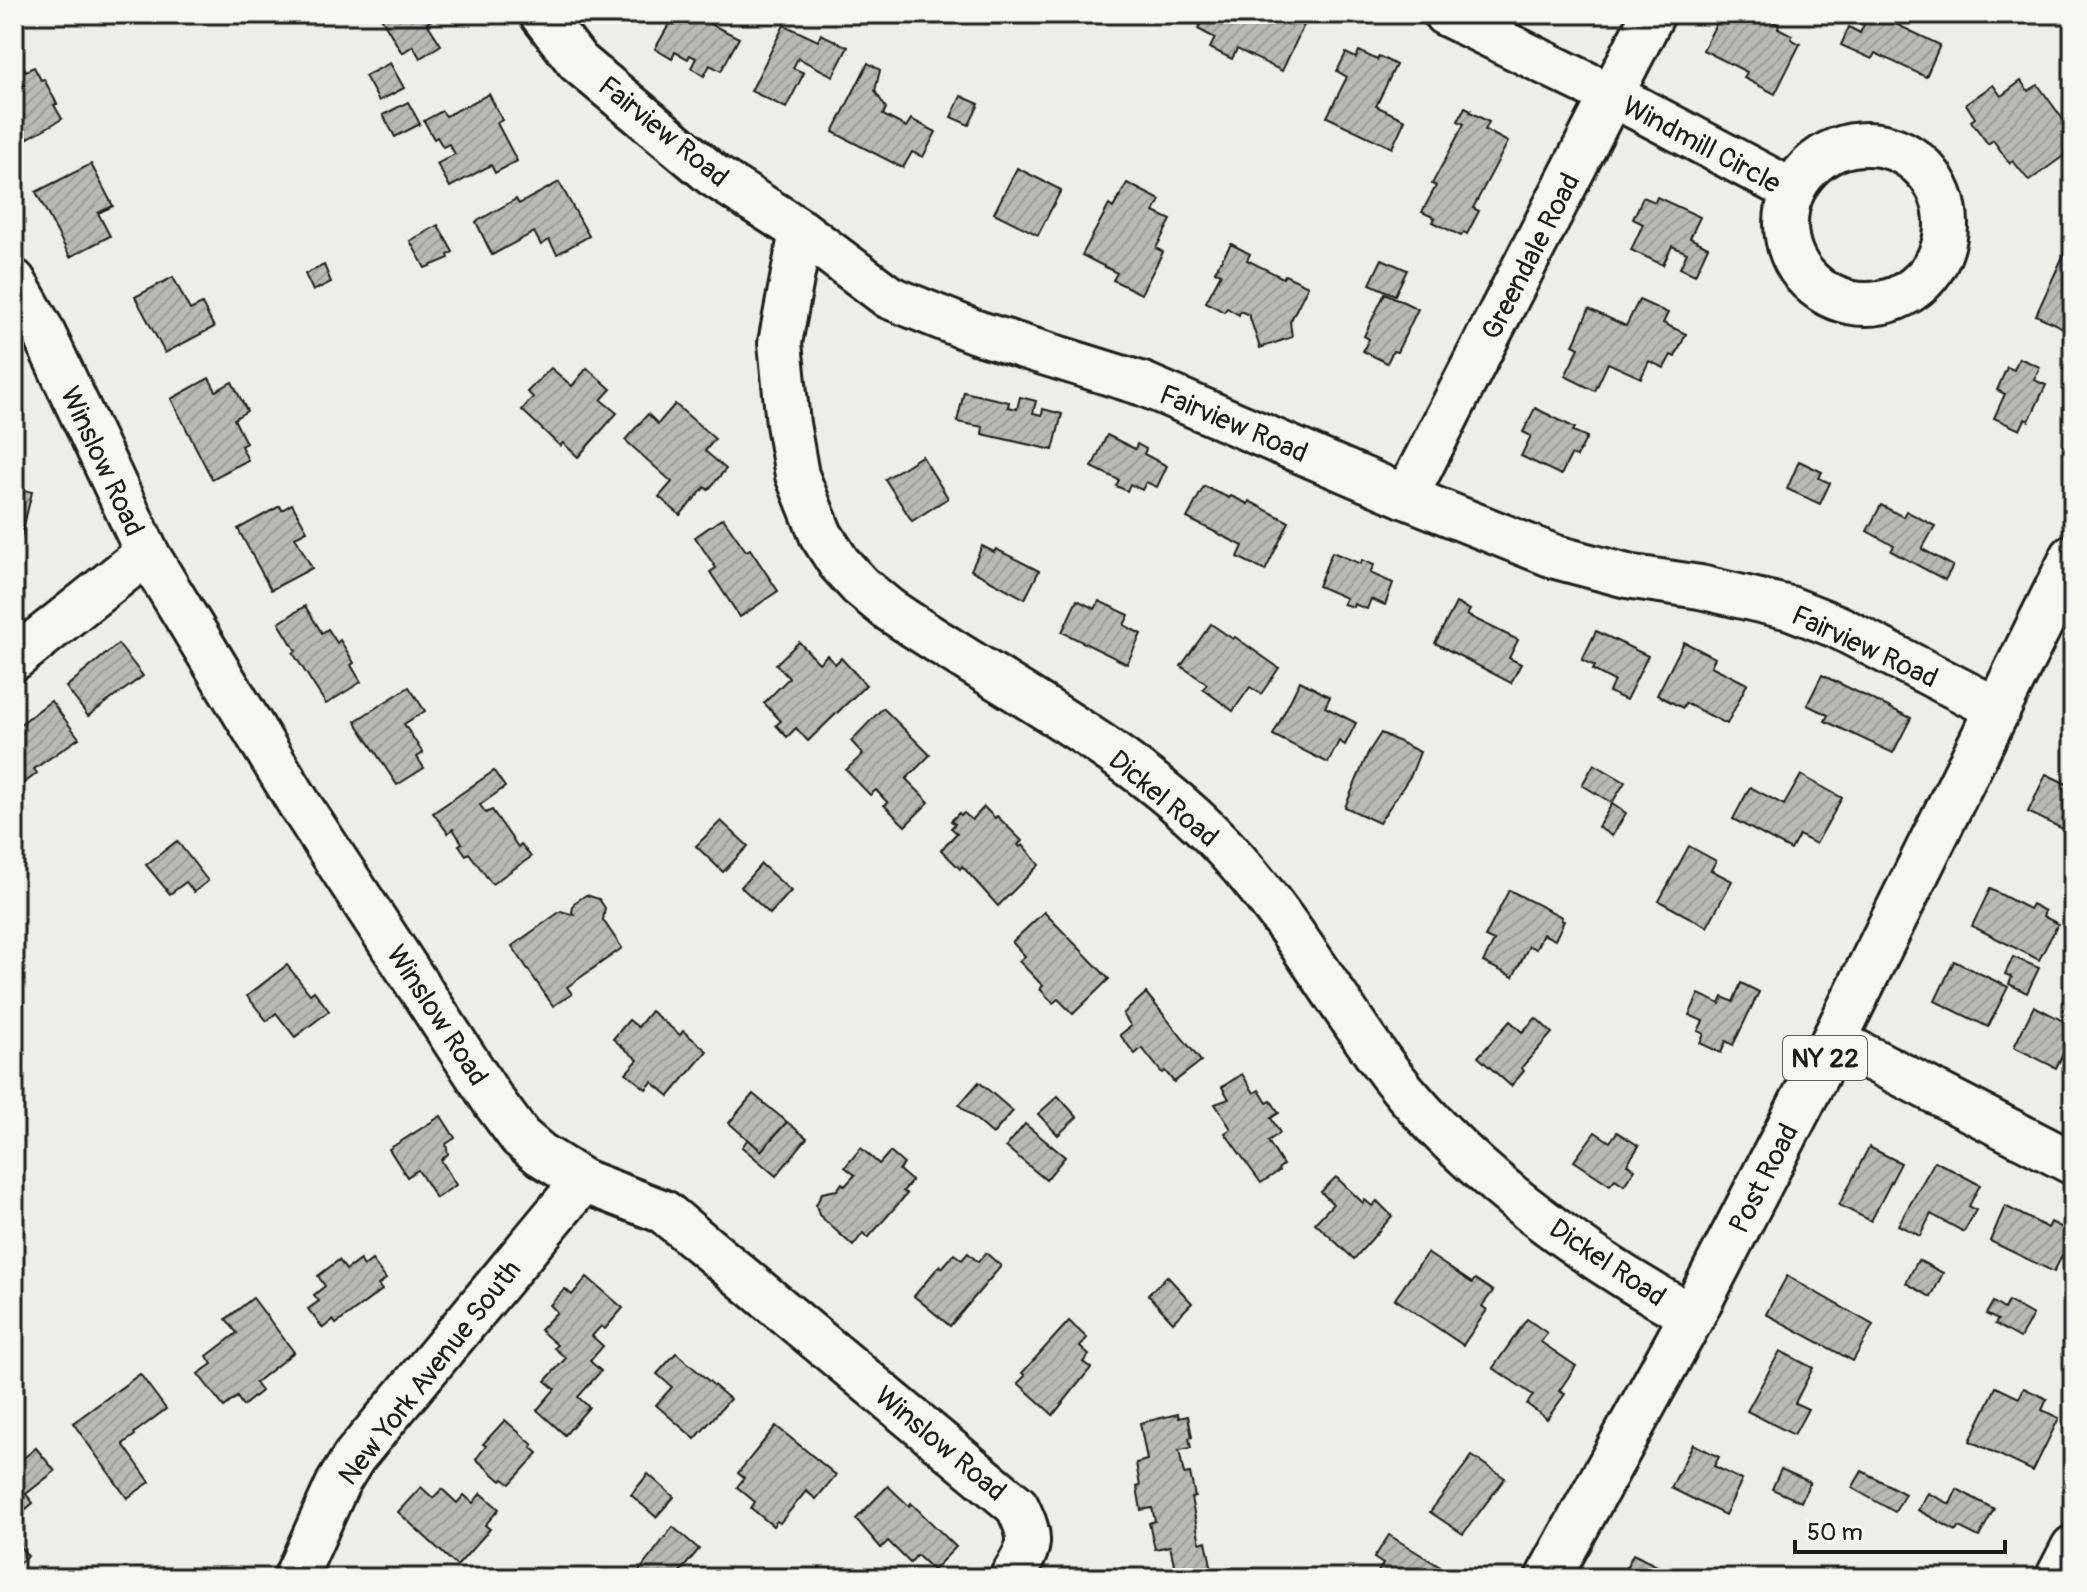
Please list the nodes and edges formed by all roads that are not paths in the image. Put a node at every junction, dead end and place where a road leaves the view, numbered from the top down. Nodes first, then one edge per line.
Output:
1 (541, 14) edge
2 (1445, 14) edge
3 (1653, 14) edge
4 (1612, 96) junction
5 (1793, 191) dead end
6 (801, 231) junction
7 (14, 281) edge
8 (1406, 497) junction
9 (147, 553) junction
10 (2073, 557) edge
11 (14, 659) edge
12 (1997, 709) junction
13 (1834, 1040) junction
14 (2073, 1163) edge
15 (583, 1181) junction
16 (1692, 1316) junction
17 (2073, 1547) edge
18 (296, 1578) edge
19 (1011, 1578) edge
20 (1548, 1578) edge
21 (2057, 1578) edge

1 - 6 street, Fairview Road
2 - 4 street, Windmill Circle
3 - 4 street, Greendale Road
4 - 5 street, Windmill Circle
4 - 8 street, Greendale Road
6 - 8 street, Fairview Road
6 - 16 street, Dickel Road
7 - 9 street, Winslow Road
8 - 12 street, Fairview Road
9 - 11 street
9 - 15 street, Winslow Road
10 - 12 main road, Post Road / NY 22
12 - 13 main road, Post Road / NY 22
13 - 14 street
13 - 16 main road, Post Road / NY 22
15 - 18 street, New York Avenue South
15 - 19 street, Winslow Road
16 - 20 main road, Post Road / NY 22
17 - 21 street

